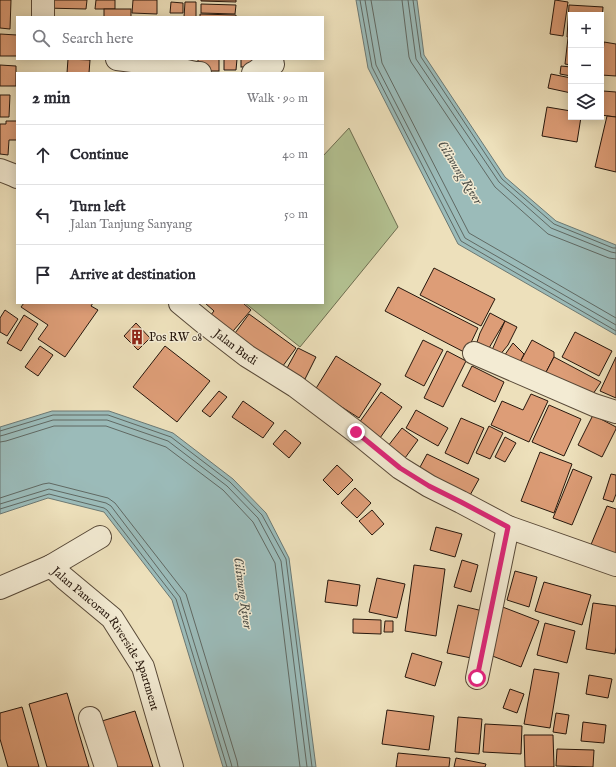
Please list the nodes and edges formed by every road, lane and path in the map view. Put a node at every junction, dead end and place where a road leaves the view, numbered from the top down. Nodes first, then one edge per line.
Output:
1 (43, 0) edge
2 (43, 16) edge
3 (125, 60) edge
4 (273, 64) dead end
5 (191, 72) edge
6 (257, 72) edge
7 (0, 170) edge
8 (16, 176) edge
9 (181, 304) edge
10 (474, 353) dead end
11 (616, 412) edge
12 (508, 527) junction
13 (100, 537) dead end
14 (616, 565) edge
15 (50, 566) junction
16 (0, 588) edge
17 (477, 678) dead end
18 (90, 718) dead end
19 (106, 767) edge
20 (172, 767) edge

1 - 2 street
3 - 5 street
4 - 6 street
7 - 8 street
9 - 12 street, Jalan Budi
10 - 11 street
12 - 14 street, Jalan Budi
12 - 17 street
13 - 15 street
15 - 16 street, Jalan Pancoran Riverside Apartment
15 - 20 street, Jalan Pancoran Riverside Apartment
18 - 19 street

